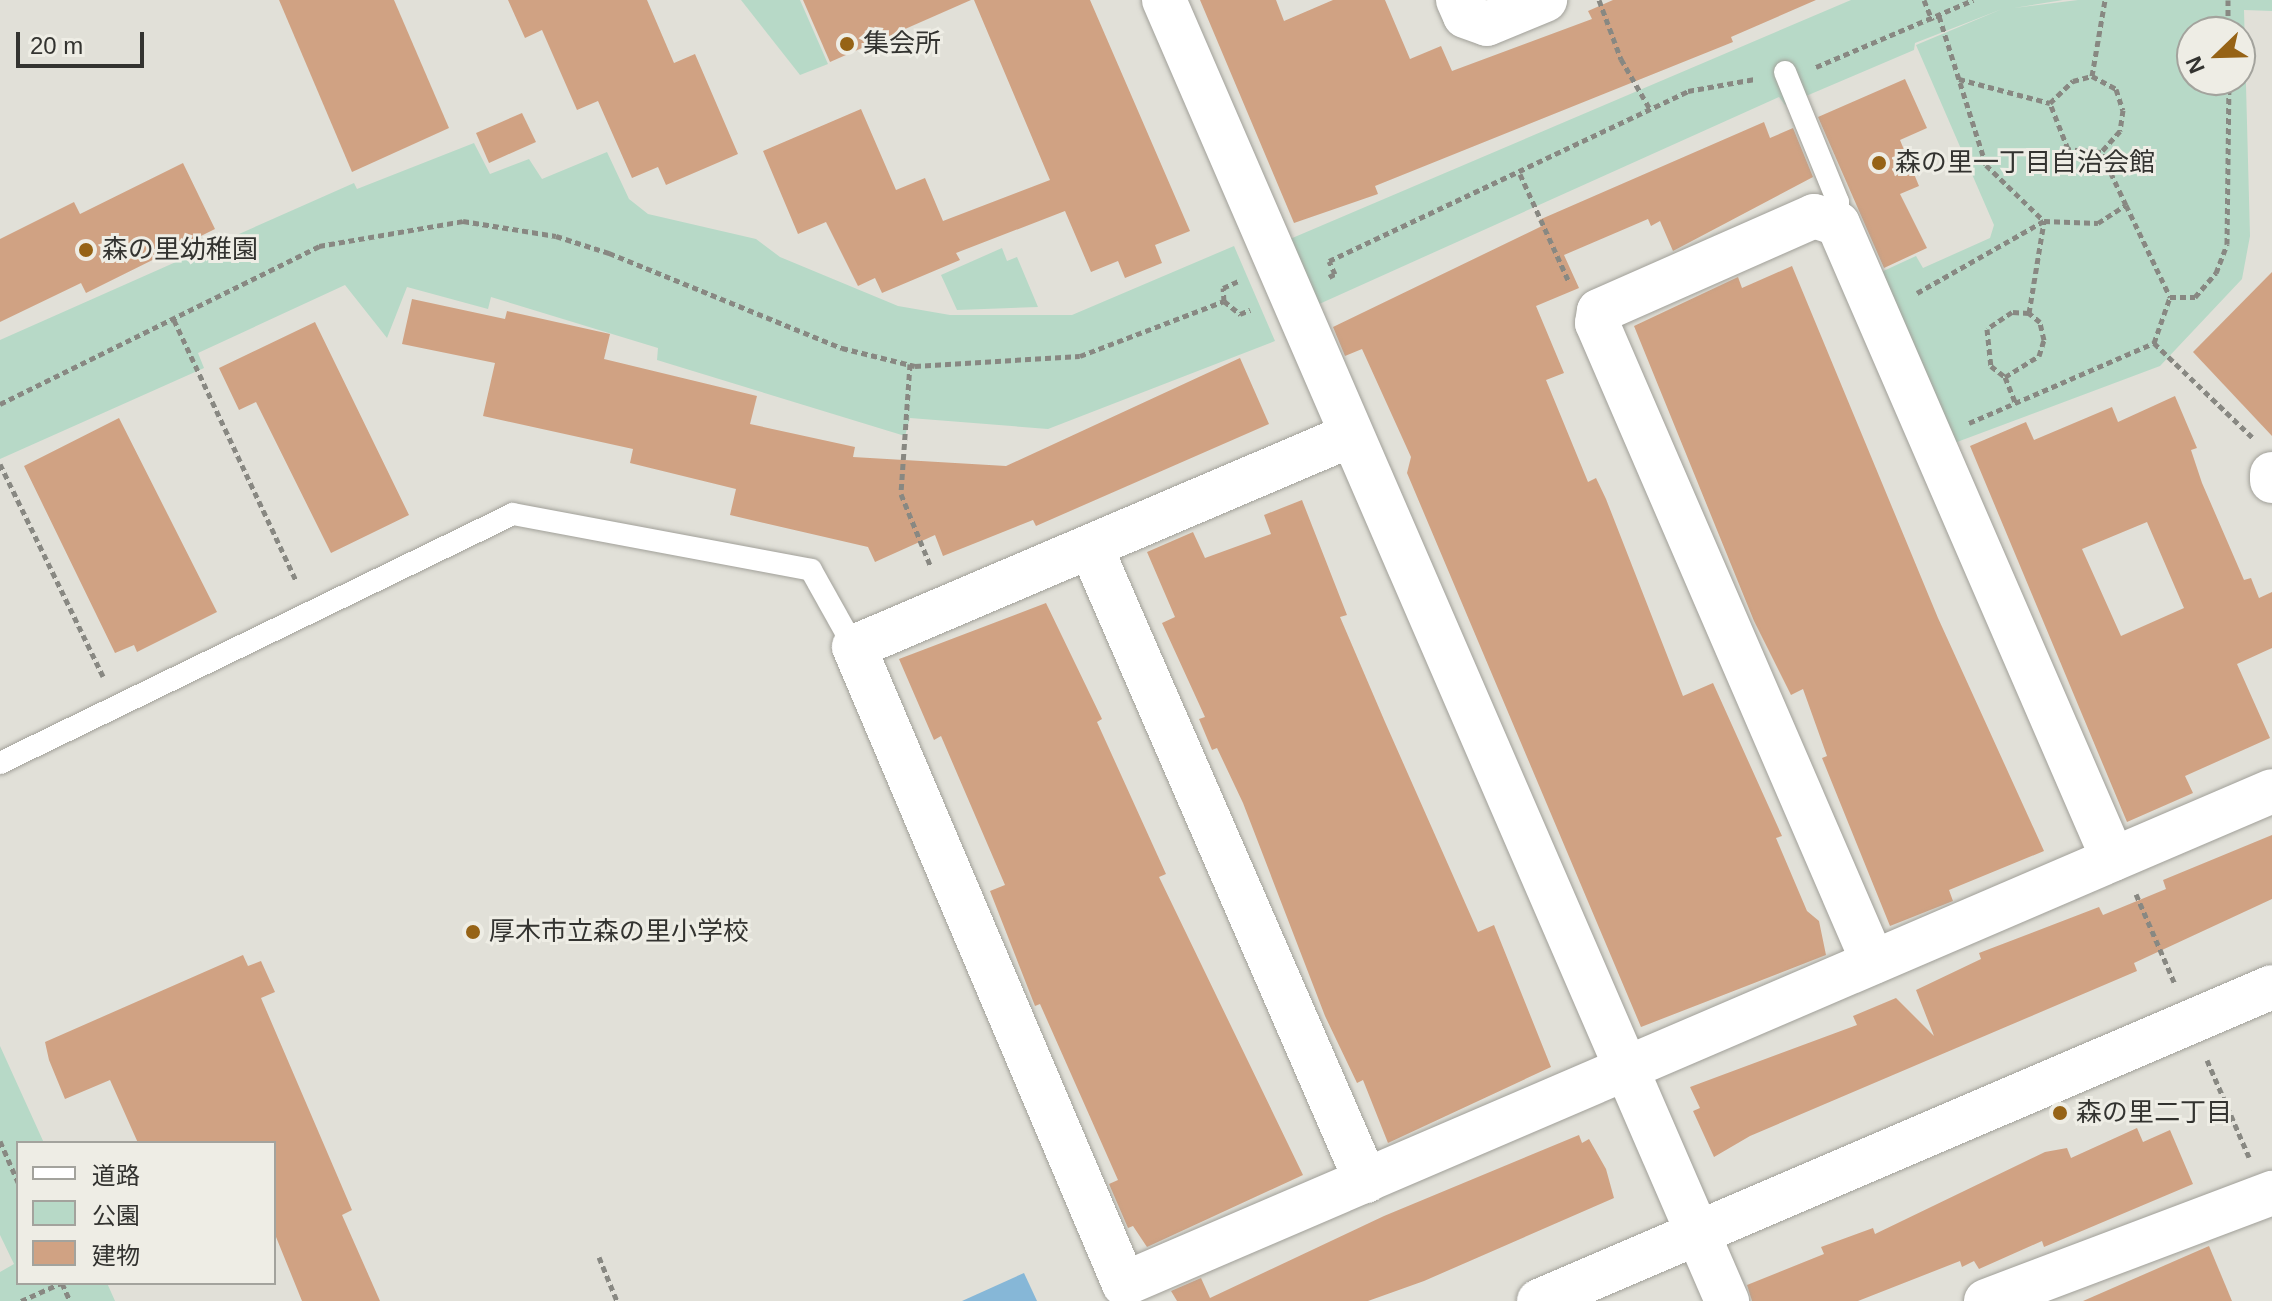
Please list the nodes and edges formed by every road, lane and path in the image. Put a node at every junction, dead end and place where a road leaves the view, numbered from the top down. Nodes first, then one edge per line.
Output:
1 (1164, 0) edge
2 (1458, 0) edge
3 (1545, 0) edge
4 (1599, 0) edge
5 (1924, 0) edge
6 (1973, 0) edge
7 (2105, 0) edge
8 (1939, 16) junction
9 (1932, 20) junction
10 (1785, 72) junction
11 (2092, 76) junction
12 (1959, 79) junction
13 (2229, 96) edge
14 (2050, 103) junction
15 (1650, 109) junction
16 (2101, 152) junction
17 (1520, 174) junction
18 (2126, 205) junction
19 (2044, 221) junction
20 (1838, 224) junction
21 (1288, 296) junction
22 (2170, 297) junction
23 (2029, 313) junction
24 (1877, 315) junction
25 (1598, 317) junction
26 (174, 320) junction
27 (2154, 343) junction
28 (910, 364) junction
29 (2005, 377) junction
30 (2015, 402) junction
31 (0, 404) edge
32 (1349, 436) junction
33 (1930, 442) junction
34 (0, 464) edge
35 (2269, 468) edge
36 (1092, 550) junction
37 (949, 608) junction
38 (311, 612) junction
39 (854, 647) junction
40 (117, 706) junction
41 (0, 763) edge
42 (2272, 791) edge
43 (2116, 858) junction
44 (1873, 962) junction
45 (2272, 987) edge
46 (2180, 996) dead end
47 (2205, 1055) dead end
48 (1627, 1070) junction
49 (0, 1141) edge
50 (16, 1177) edge
51 (1366, 1181) junction
52 (2270, 1201) edge
53 (1698, 1233) junction
54 (599, 1257) dead end
55 (57, 1285) edge
56 (21, 1301) edge
57 (617, 1301) edge
58 (1539, 1301) edge
59 (1727, 1301) edge
60 (1986, 1301) edge

1 - 21 street
2 - 3 street
4 - 15 path
5 - 9 path
6 - 8 path
7 - 11 path
8 - 9 path
8 - 12 path
9 - 10 path
10 - 15 path
10 - 20 lane
11 - 14 path
11 - 16 path
12 - 14 path
12 - 19 path
13 - 22 path
14 - 16 path
15 - 17 path
16 - 18 path
17 - 21 path
17 - 25 path
18 - 19 path
18 - 22 path
19 - 23 path
19 - 24 path
20 - 24 street
20 - 25 street
21 - 28 path
21 - 32 street
22 - 27 path
23 - 29 path
23 - 29 path
24 - 33 street
25 - 44 street
26 - 28 path
26 - 31 path
26 - 38 path
27 - 30 path
27 - 35 path
28 - 37 path
29 - 30 path
30 - 33 path
32 - 36 street
32 - 48 street
33 - 43 street
34 - 40 path
36 - 37 street
36 - 51 street
37 - 39 street
38 - 39 lane
38 - 40 lane
39 - 51 street
40 - 41 lane
42 - 43 street
43 - 44 street
43 - 46 path
44 - 48 street
45 - 53 street
47 - 52 path
48 - 51 street
48 - 53 street
49 - 50 path
52 - 60 street
53 - 58 street
53 - 59 street
54 - 57 path
55 - 56 path

